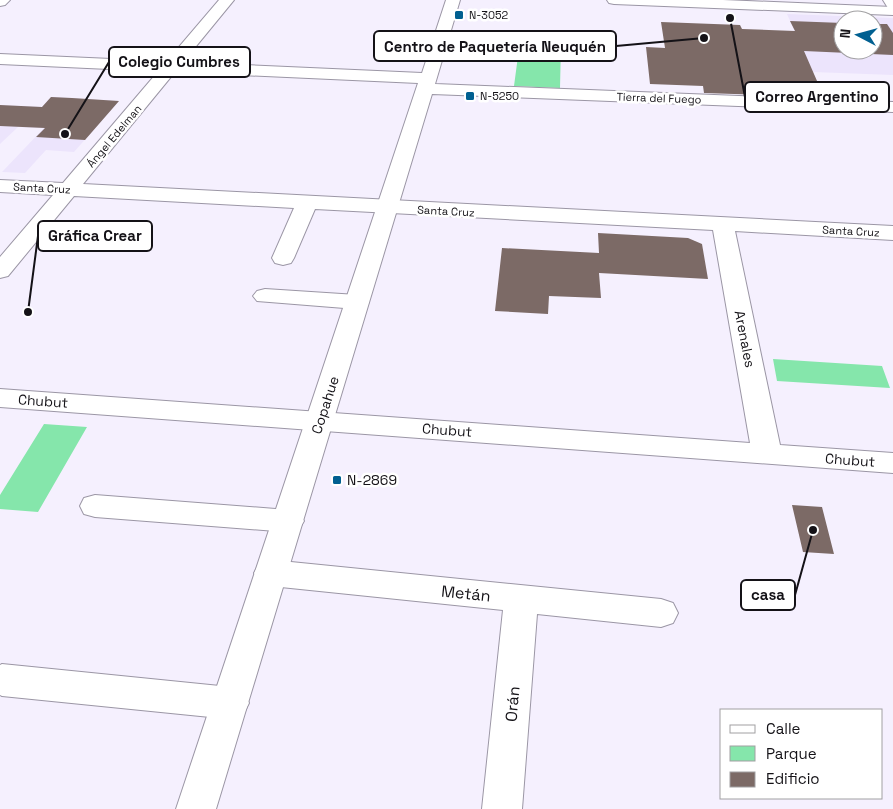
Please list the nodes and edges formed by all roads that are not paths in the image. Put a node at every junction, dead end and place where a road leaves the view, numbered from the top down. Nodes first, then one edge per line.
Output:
1 (3, 0) edge
2 (227, 0) edge
3 (453, 0) edge
4 (614, 0) edge
5 (890, 0) edge
6 (0, 2) edge
7 (744, 3) edge
8 (893, 5) edge
9 (893, 11) edge
10 (0, 59) edge
11 (172, 66) junction
12 (427, 83) junction
13 (893, 107) edge
14 (0, 186) edge
15 (68, 190) junction
16 (307, 203) junction
17 (387, 208) junction
18 (723, 224) junction
19 (893, 233) edge
20 (283, 258) dead end
21 (0, 271) edge
22 (265, 296) dead end
23 (357, 302) junction
24 (0, 398) edge
25 (320, 420) junction
26 (767, 454) junction
27 (893, 463) edge
28 (94, 506) dead end
29 (288, 521) junction
30 (271, 573) junction
31 (521, 599) junction
32 (661, 613) dead end
33 (2, 680) dead end
34 (230, 703) junction
35 (196, 809) edge
36 (502, 809) edge

1 - 6 street
2 - 11 street, Ángel Edelman
3 - 12 street, Copahue
4 - 7 street
5 - 8 street
7 - 9 street
10 - 11 street, Tierra del Fuego
11 - 12 street, Tierra del Fuego
11 - 15 street, Ángel Edelman
12 - 13 street, Tierra del Fuego
12 - 17 street, Copahue
14 - 15 street, Santa Cruz
15 - 16 street, Santa Cruz
15 - 21 street, Ángel Edelman
16 - 17 street, Santa Cruz
16 - 20 street
17 - 18 street, Santa Cruz
17 - 23 street, Copahue
18 - 19 street, Santa Cruz
18 - 26 street, Arenales
22 - 23 street
23 - 25 street, Copahue
24 - 25 street, Chubut
25 - 26 street, Chubut
25 - 29 street, Copahue
26 - 27 street, Chubut
28 - 29 street
29 - 30 street, Copahue
30 - 31 street, Metán
30 - 34 street, Copahue
31 - 32 street, Metán
31 - 36 street, Orán
33 - 34 street
34 - 35 street, Copahue

